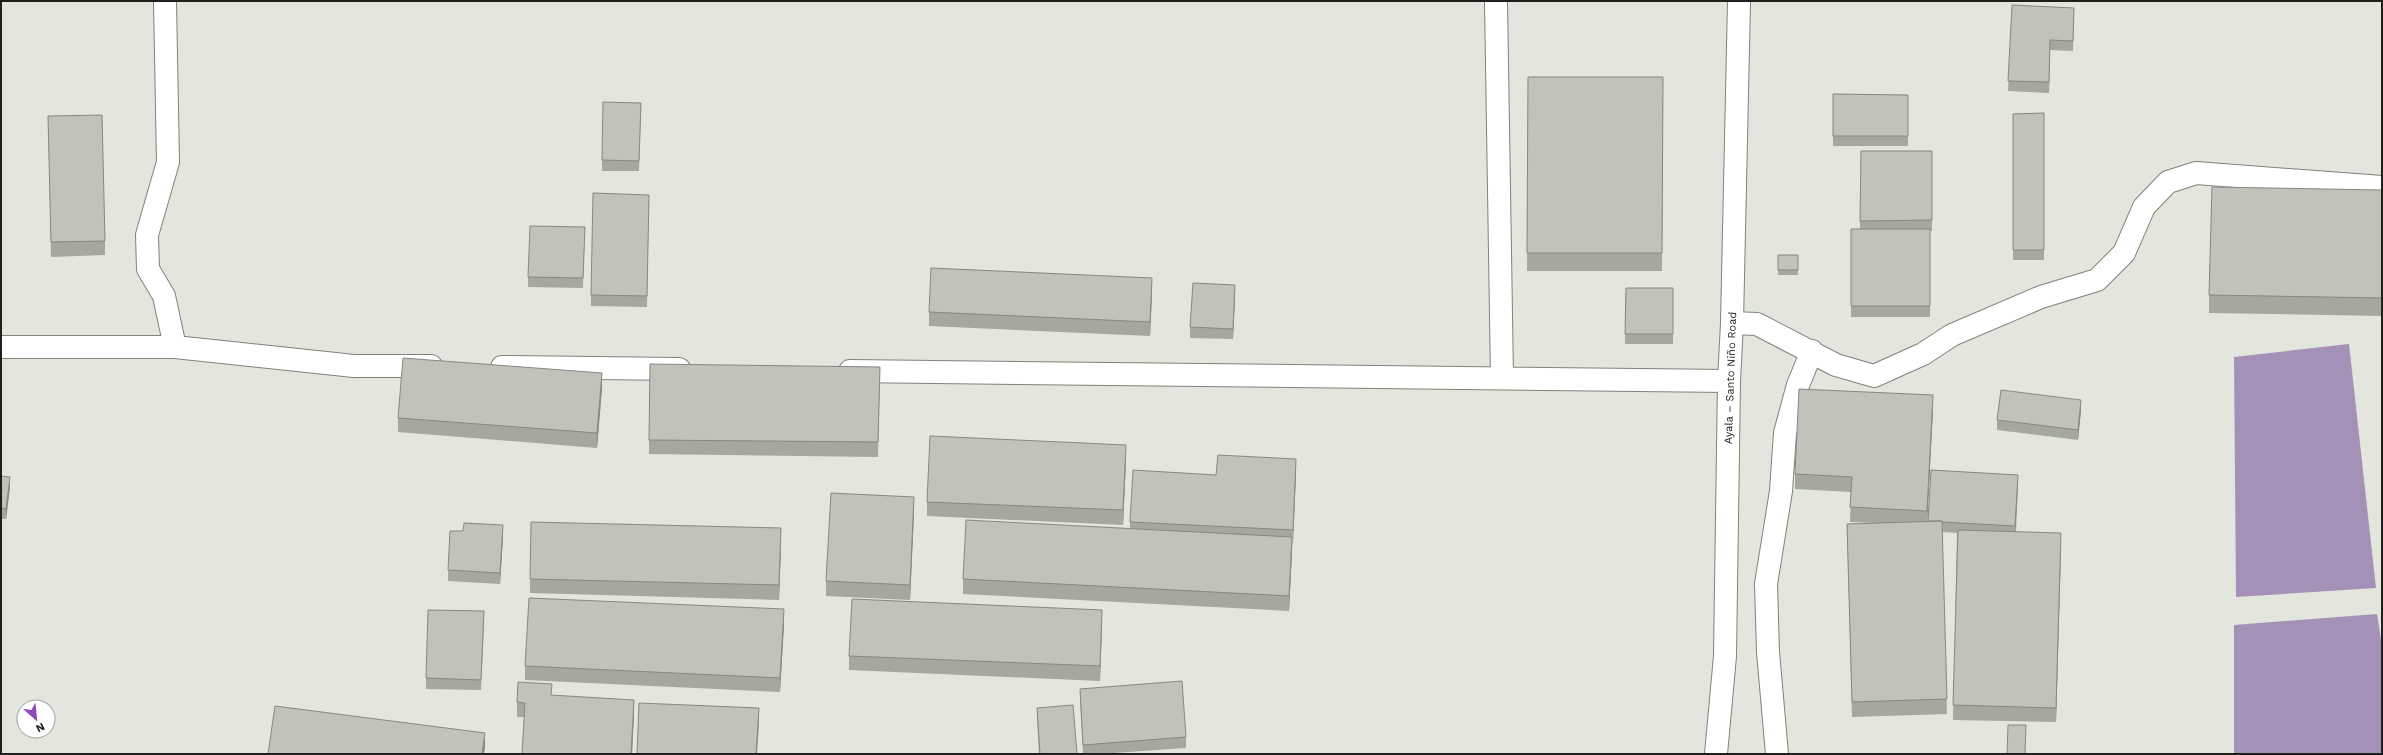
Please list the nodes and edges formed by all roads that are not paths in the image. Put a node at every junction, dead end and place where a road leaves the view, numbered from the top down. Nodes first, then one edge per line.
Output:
1 (165, 1) edge
2 (1496, 1) edge
3 (1739, 1) edge
4 (2382, 187) edge
5 (1732, 322) junction
6 (1, 347) edge
7 (175, 348) junction
8 (1812, 352) junction
9 (449, 367) edge
10 (481, 367) edge
11 (697, 369) edge
12 (832, 371) edge
13 (1502, 378) junction
14 (1729, 381) junction
15 (1716, 754) edge
16 (1777, 754) edge

1 - 7 street
2 - 13 street
3 - 5 street, Ayala – Santo Niño Road
4 - 8 street
5 - 8 street
5 - 14 street, Ayala – Santo Niño Road
6 - 7 street
7 - 9 street
8 - 16 street
10 - 11 street
12 - 13 street
13 - 14 street
14 - 15 street, Ayala – Santo Niño Road

